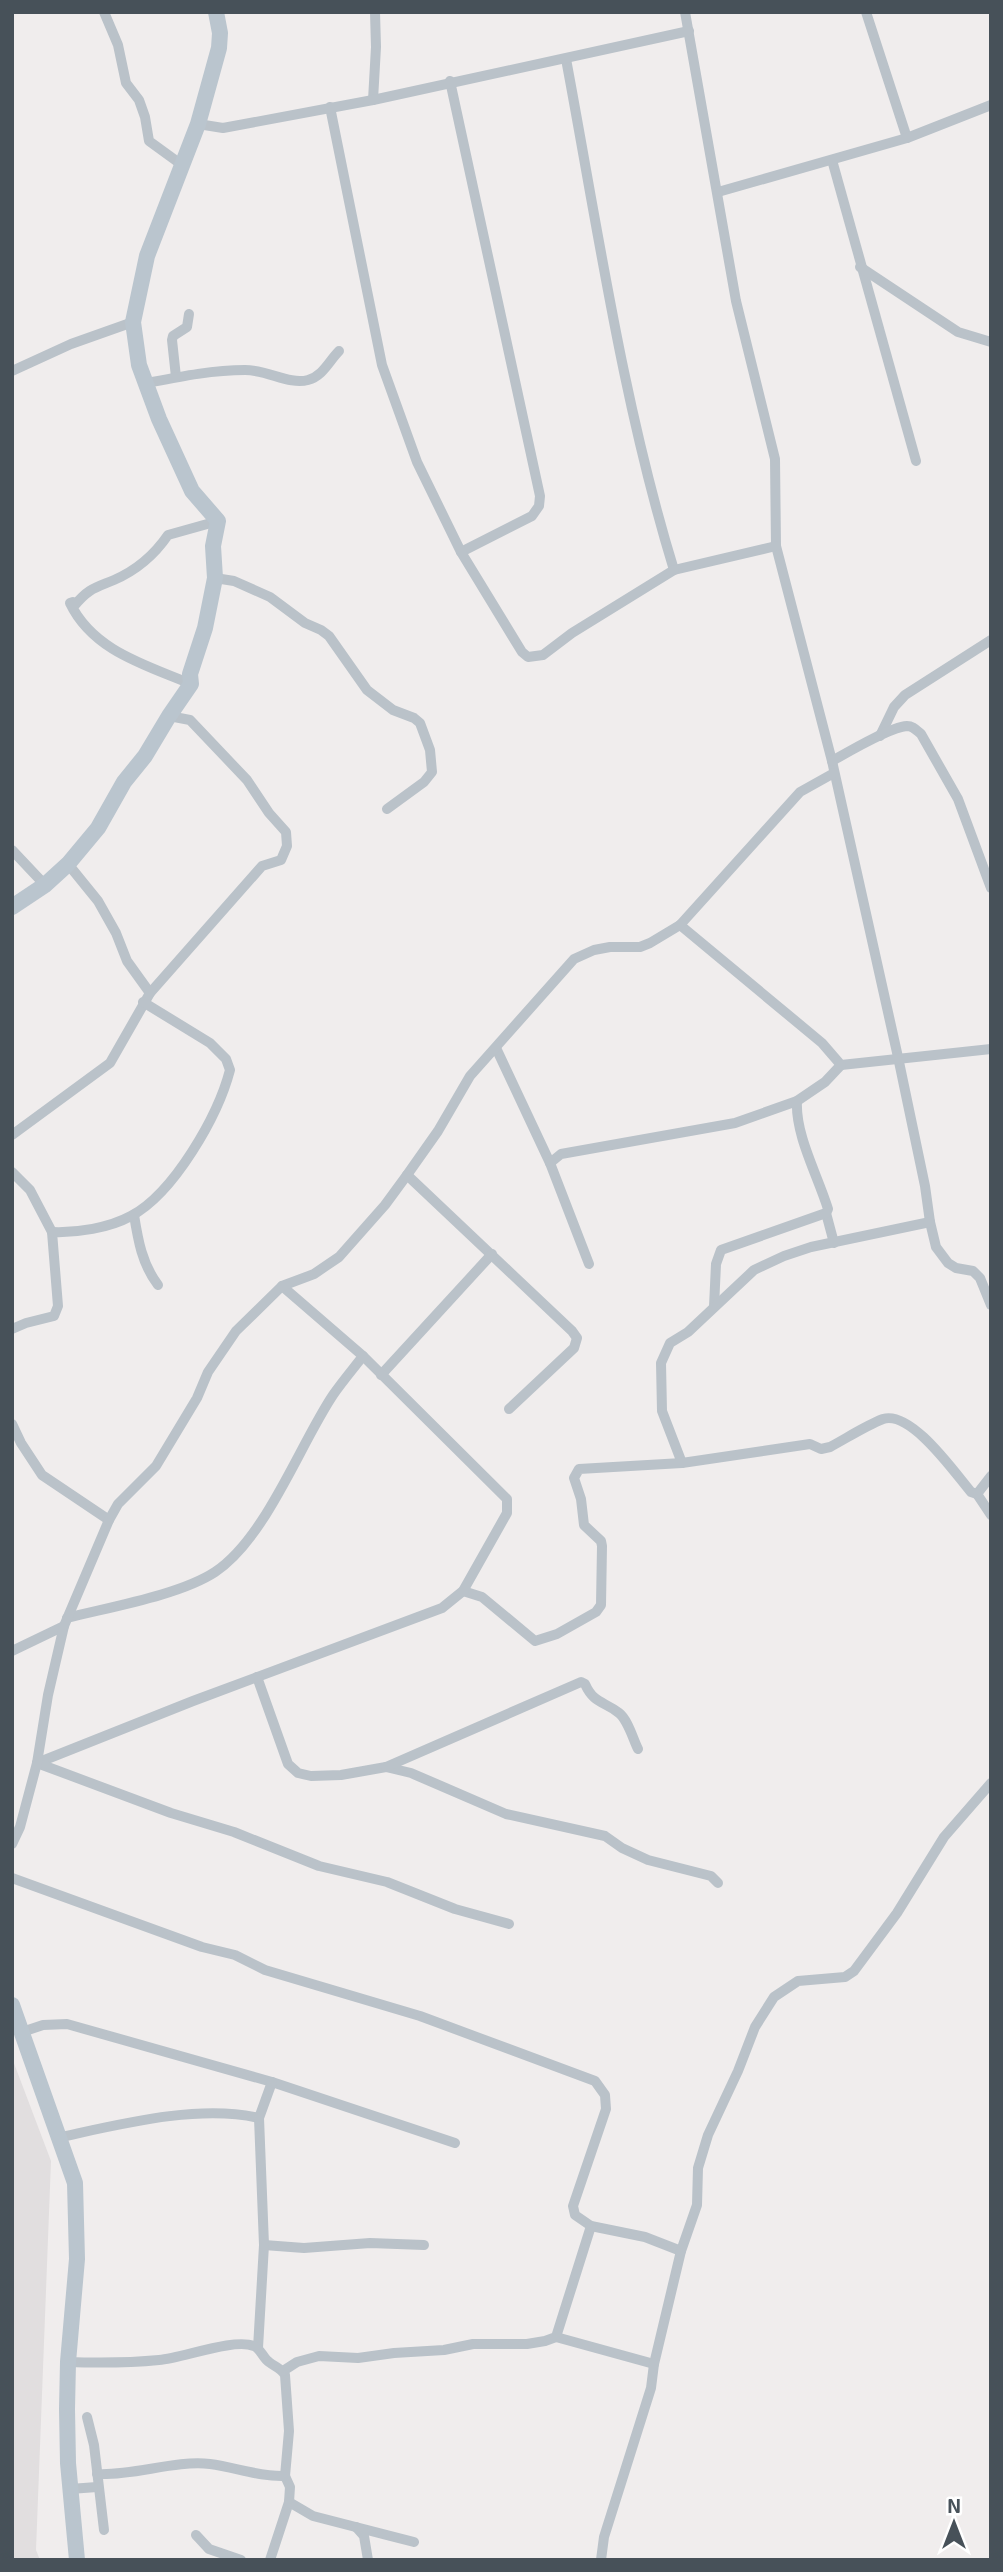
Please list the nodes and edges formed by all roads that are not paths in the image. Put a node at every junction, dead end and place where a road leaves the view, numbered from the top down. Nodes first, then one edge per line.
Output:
1 (104, 12) edge
2 (216, 12) edge
3 (685, 12) edge
4 (866, 12) edge
5 (376, 13) edge
6 (689, 30) junction
7 (566, 59) junction
8 (450, 81) junction
9 (373, 100) junction
10 (991, 105) edge
11 (330, 107) junction
12 (198, 124) junction
13 (908, 138) junction
14 (832, 160) junction
15 (182, 165) junction
16 (718, 192) junction
17 (860, 267) junction
18 (189, 314) dead end
19 (133, 322) junction
20 (991, 342) edge
21 (339, 351) dead end
22 (12, 371) edge
23 (176, 377) junction
24 (147, 383) junction
25 (916, 461) dead end
26 (218, 522) junction
27 (776, 546) junction
28 (461, 552) junction
29 (674, 570) junction
30 (215, 578) junction
31 (991, 639) edge
32 (191, 684) junction
33 (169, 716) junction
34 (880, 736) junction
35 (833, 767) junction
36 (387, 809) dead end
37 (12, 850) edge
38 (68, 864) junction
39 (45, 885) junction
40 (991, 888) edge
41 (12, 907) edge
42 (680, 925) junction
43 (147, 997) junction
44 (496, 1048) junction
45 (991, 1049) edge
46 (898, 1057) junction
47 (841, 1065) junction
48 (797, 1101) junction
49 (12, 1135) edge
50 (550, 1163) junction
51 (12, 1172) edge
52 (407, 1175) junction
53 (826, 1213) junction
54 (134, 1215) junction
55 (930, 1222) junction
56 (52, 1232) junction
57 (834, 1242) junction
58 (492, 1254) junction
59 (589, 1264) dead end
60 (158, 1285) dead end
61 (282, 1286) junction
62 (991, 1305) edge
63 (714, 1307) junction
64 (12, 1329) edge
65 (363, 1356) junction
66 (381, 1375) junction
67 (509, 1409) dead end
68 (12, 1424) edge
69 (682, 1463) junction
70 (991, 1476) edge
71 (977, 1494) junction
72 (991, 1515) edge
73 (109, 1520) junction
74 (463, 1591) junction
75 (66, 1622) junction
76 (12, 1651) edge
77 (257, 1677) junction
78 (638, 1749) dead end
79 (37, 1763) junction
80 (386, 1767) junction
81 (991, 1783) edge
82 (12, 1844) edge
83 (12, 1878) edge
84 (718, 1884) dead end
85 (509, 1924) dead end
86 (12, 2005) edge
87 (22, 2032) junction
88 (272, 2082) junction
89 (260, 2118) junction
90 (61, 2137) junction
91 (455, 2143) dead end
92 (591, 2226) junction
93 (264, 2245) junction
94 (425, 2245) dead end
95 (681, 2251) junction
96 (556, 2337) junction
97 (258, 2348) junction
98 (68, 2362) junction
99 (654, 2364) junction
100 (283, 2371) junction
101 (87, 2417) dead end
102 (97, 2474) junction
103 (285, 2476) junction
104 (97, 2487) junction
105 (70, 2489) junction
106 (289, 2502) junction
107 (356, 2527) junction
108 (104, 2530) dead end
109 (196, 2535) dead end
110 (414, 2542) dead end
111 (77, 2560) edge
112 (241, 2560) edge
113 (270, 2560) edge
114 (368, 2560) edge
115 (601, 2560) edge

1 - 15 street
2 - 12 main road
3 - 6 street
4 - 13 street
5 - 9 street
6 - 7 street
6 - 16 street
7 - 8 street
7 - 29 street
8 - 9 street
8 - 28 street
9 - 11 street
10 - 13 street
11 - 12 street
11 - 28 street
12 - 15 main road
13 - 14 street
14 - 16 street
14 - 17 street
15 - 19 main road
16 - 27 street
17 - 20 street
17 - 25 street
18 - 23 street
19 - 22 street
19 - 24 main road
21 - 23 street
23 - 24 street
24 - 26 main road
26 - 30 main road
26 - 32 street
27 - 29 street
27 - 35 street
28 - 29 street
30 - 32 main road
30 - 36 street
31 - 34 street
32 - 33 main road
33 - 38 main road
33 - 43 street
34 - 35 street
34 - 40 street
35 - 42 street
35 - 46 street
37 - 39 street
38 - 39 main road
38 - 43 street
39 - 41 main road
42 - 44 street
42 - 47 street
43 - 49 street
43 - 54 street
44 - 50 street
44 - 52 street
45 - 46 street
46 - 47 street
46 - 55 street
47 - 48 street
48 - 50 street
48 - 53 street
50 - 59 street
51 - 56 street
52 - 58 street
52 - 61 street
53 - 57 street
53 - 63 street
54 - 56 street
54 - 60 street
55 - 57 street
55 - 62 street
56 - 64 street
57 - 63 street
58 - 66 street
58 - 67 street
61 - 65 street
61 - 73 street
63 - 69 street
65 - 66 street
65 - 75 street
66 - 74 street
68 - 73 street
69 - 71 street
69 - 74 street
70 - 71 street
71 - 72 street
73 - 75 street
74 - 77 street
75 - 76 street
75 - 79 street
77 - 79 street
77 - 80 street
78 - 80 street
79 - 82 street
79 - 85 street
80 - 84 street
81 - 95 street
83 - 92 street
86 - 87 main road
87 - 88 street
87 - 90 main road
88 - 89 street
88 - 91 street
89 - 90 street
89 - 93 street
90 - 98 main road
92 - 95 street
92 - 96 street
93 - 94 street
93 - 97 street
95 - 99 street
96 - 99 street
96 - 100 street
97 - 98 street
97 - 100 street
98 - 105 main road
99 - 115 street
100 - 103 street
101 - 102 street
102 - 103 street
102 - 104 street
103 - 106 street
104 - 105 street
104 - 108 street
105 - 111 main road
106 - 107 street
106 - 113 street
107 - 110 street
107 - 114 street
109 - 112 street

